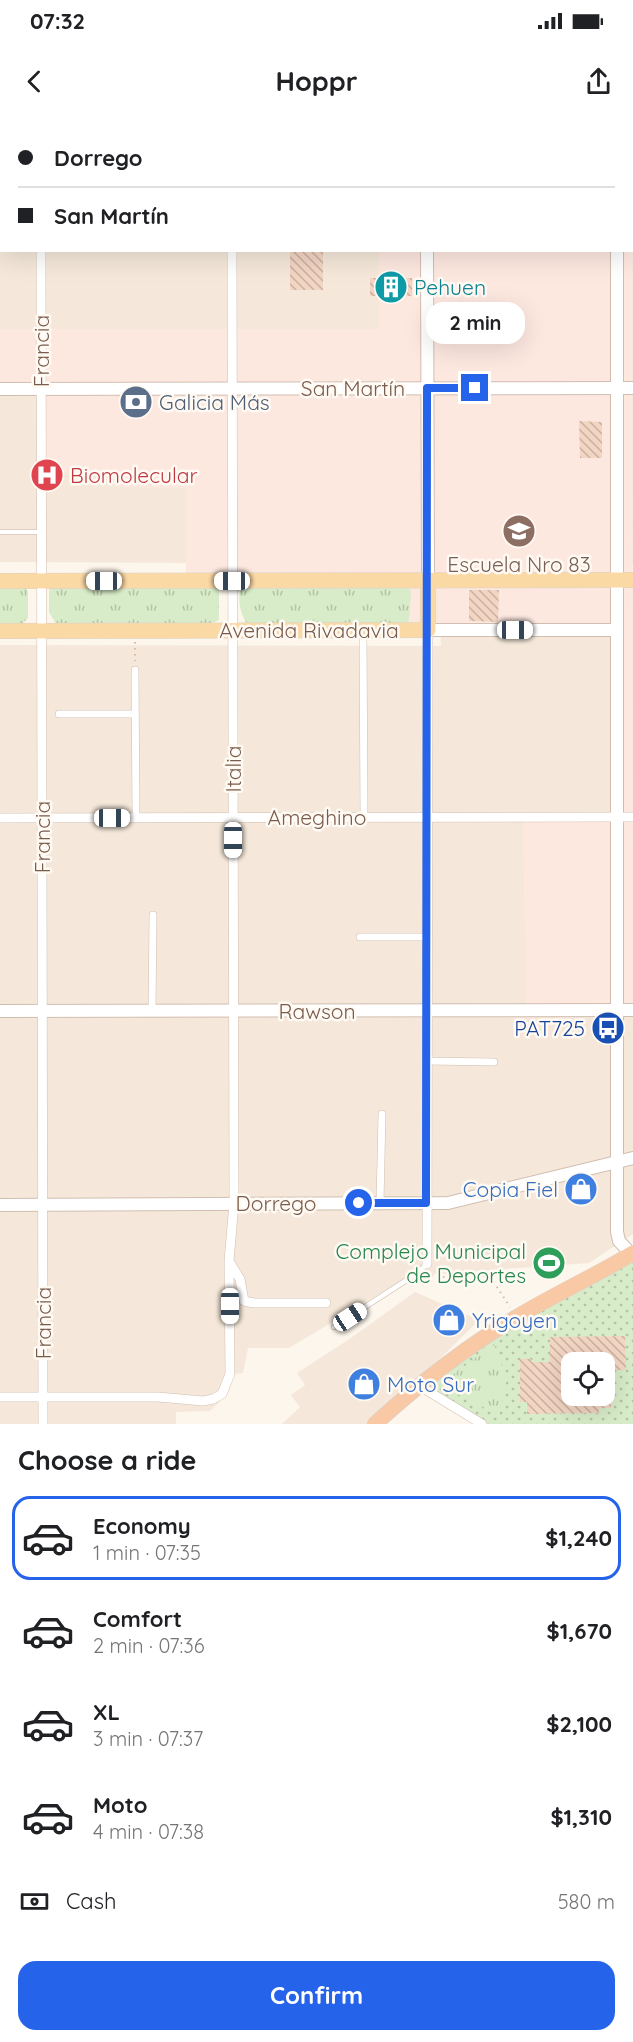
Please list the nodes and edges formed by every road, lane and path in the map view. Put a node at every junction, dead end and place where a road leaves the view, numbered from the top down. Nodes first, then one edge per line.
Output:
1 (41, 252) edge
2 (232, 252) edge
3 (427, 252) edge
4 (617, 252) edge
5 (427, 388) junction
6 (617, 388) junction
7 (633, 388) edge
8 (0, 389) edge
9 (41, 389) junction
10 (232, 389) junction
11 (0, 532) edge
12 (42, 532) junction
13 (428, 580) junction
14 (625, 580) edge
15 (0, 581) edge
16 (42, 581) junction
17 (232, 581) junction
18 (233, 630) junction
19 (363, 630) junction
20 (428, 630) junction
21 (617, 630) junction
22 (0, 631) edge
23 (42, 631) junction
24 (135, 642) dead end
25 (135, 670) joint
26 (59, 714) dead end
27 (135, 714) junction
28 (363, 817) junction
29 (428, 817) junction
30 (633, 817) edge
31 (0, 818) edge
32 (42, 818) junction
33 (136, 818) junction
34 (233, 818) junction
35 (618, 818) junction
36 (153, 915) dead end
37 (360, 937) dead end
38 (428, 938) junction
39 (618, 1010) junction
40 (633, 1010) edge
41 (0, 1011) edge
42 (42, 1011) junction
43 (152, 1011) junction
44 (233, 1011) junction
45 (428, 1011) junction
46 (427, 1061) junction
47 (494, 1062) dead end
48 (382, 1114) dead end
49 (633, 1158) edge
50 (618, 1162) junction
51 (234, 1203) junction
52 (380, 1203) junction
53 (426, 1203) junction
54 (0, 1205) edge
55 (43, 1205) junction
56 (632, 1254) edge
57 (229, 1261) junction
58 (427, 1264) joint
59 (416, 1274) junction
60 (326, 1303) dead end
61 (516, 1317) junction
62 (334, 1327) dead end
63 (418, 1385) junction
64 (43, 1396) junction
65 (0, 1397) edge
66 (43, 1424) edge
67 (375, 1424) edge
68 (482, 1424) edge

1 - 9 street, Francia
2 - 10 street, Italia
3 - 5 street
4 - 6 street
5 - 6 street, San Martín
5 - 10 street, San Martín
5 - 13 street
6 - 7 street, San Martín
6 - 14 street
8 - 9 street, San Martín
9 - 10 street, San Martín
9 - 12 street, Francia
10 - 17 street, Italia
11 - 12 lane
12 - 16 street, Francia
13 - 14 main road
13 - 17 main road
13 - 20 main road
14 - 21 street
15 - 16 main road
16 - 17 main road
16 - 23 street, Francia
17 - 18 street, Italia
18 - 19 main road, Avenida Rivadavia
18 - 23 main road, Avenida Rivadavia
18 - 34 street, Italia
19 - 20 main road, Avenida Rivadavia
19 - 28 street
20 - 21 street, Avenida Rivadavia
20 - 29 street
21 - 35 street
22 - 23 main road, Avenida Rivadavia
23 - 32 street, Francia
24 - 25 path
25 - 27 street
26 - 27 street
27 - 33 street
28 - 29 street, Ameghino
28 - 34 street, Ameghino
29 - 35 street, Ameghino
29 - 38 street
30 - 35 street, Ameghino
31 - 32 street, Ameghino
32 - 33 street, Ameghino
32 - 42 street, Francia
33 - 34 street, Ameghino
34 - 44 street, Italia
35 - 39 street
36 - 43 street
37 - 38 street
38 - 45 street
39 - 40 street, Rawson
39 - 45 street, Rawson
39 - 50 street
41 - 42 street, Rawson
42 - 43 street, Rawson
42 - 55 street, Francia
43 - 44 street, Rawson
44 - 45 street, Rawson
44 - 51 street, Italia
45 - 46 street
46 - 47 street
46 - 53 street
48 - 52 street
49 - 50 street, Dorrego
50 - 53 street, Dorrego
50 - 56 street
51 - 52 street, Dorrego
51 - 55 street, Dorrego
51 - 57 street, Italia
52 - 53 street, Dorrego
53 - 58 street
54 - 55 street, Dorrego
55 - 64 street, Francia
56 - 61 highway
57 - 60 street
57 - 64 street, Italia
58 - 59 lane
59 - 61 path
59 - 62 lane
61 - 63 highway
63 - 67 highway
63 - 68 street
64 - 65 street
64 - 66 street, Francia

